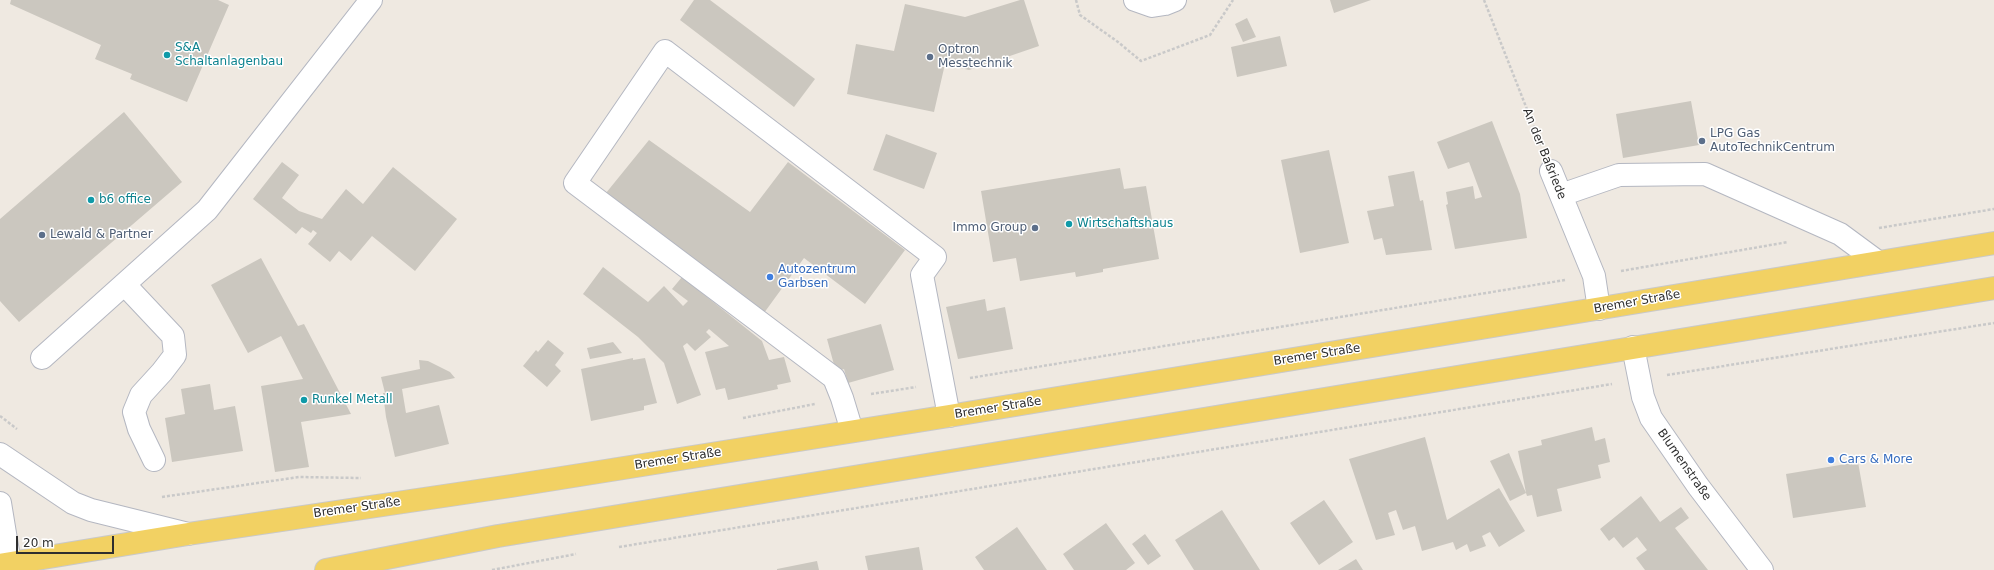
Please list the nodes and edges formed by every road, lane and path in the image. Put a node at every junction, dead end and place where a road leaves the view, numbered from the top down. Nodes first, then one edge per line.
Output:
1 (371, 0) edge
2 (1135, 0) edge
3 (1175, 0) edge
4 (1484, 0) edge
5 (1551, 171) joint
6 (1561, 195) junction
7 (1994, 243) edge
8 (1705, 255) dead end
9 (1878, 262) junction
10 (1594, 276) junction
11 (125, 285) junction
12 (1994, 288) edge
13 (1599, 309) junction
14 (1994, 323) edge
15 (1633, 347) junction
16 (42, 358) dead end
17 (1640, 379) junction
18 (949, 416) junction
19 (852, 431) junction
20 (0, 454) edge
21 (154, 460) dead end
22 (0, 503) edge
23 (188, 534) junction
24 (615, 548) dead end
25 (583, 553) dead end
26 (7, 566) edge
27 (326, 570) edge
28 (492, 570) edge
29 (1762, 570) edge

1 - 11 street
2 - 3 street
4 - 5 path, An der Baßriede
5 - 6 street, An der Baßriede
6 - 9 street
6 - 10 street, An der Baßriede
7 - 9 main road, Bremer Straße
8 - 10 path
9 - 13 main road, Bremer Straße
10 - 13 street, An der Baßriede
11 - 16 street
11 - 21 street
12 - 15 main road
13 - 18 main road, Bremer Straße
14 - 17 path
15 - 17 street, Blumenstraße
15 - 27 main road
17 - 24 path
17 - 29 street, Blumenstraße
18 - 19 main road, Bremer Straße
18 - 19 street
19 - 23 main road, Bremer Straße
20 - 23 street
22 - 26 street
23 - 26 main road, Bremer Straße
25 - 28 path

